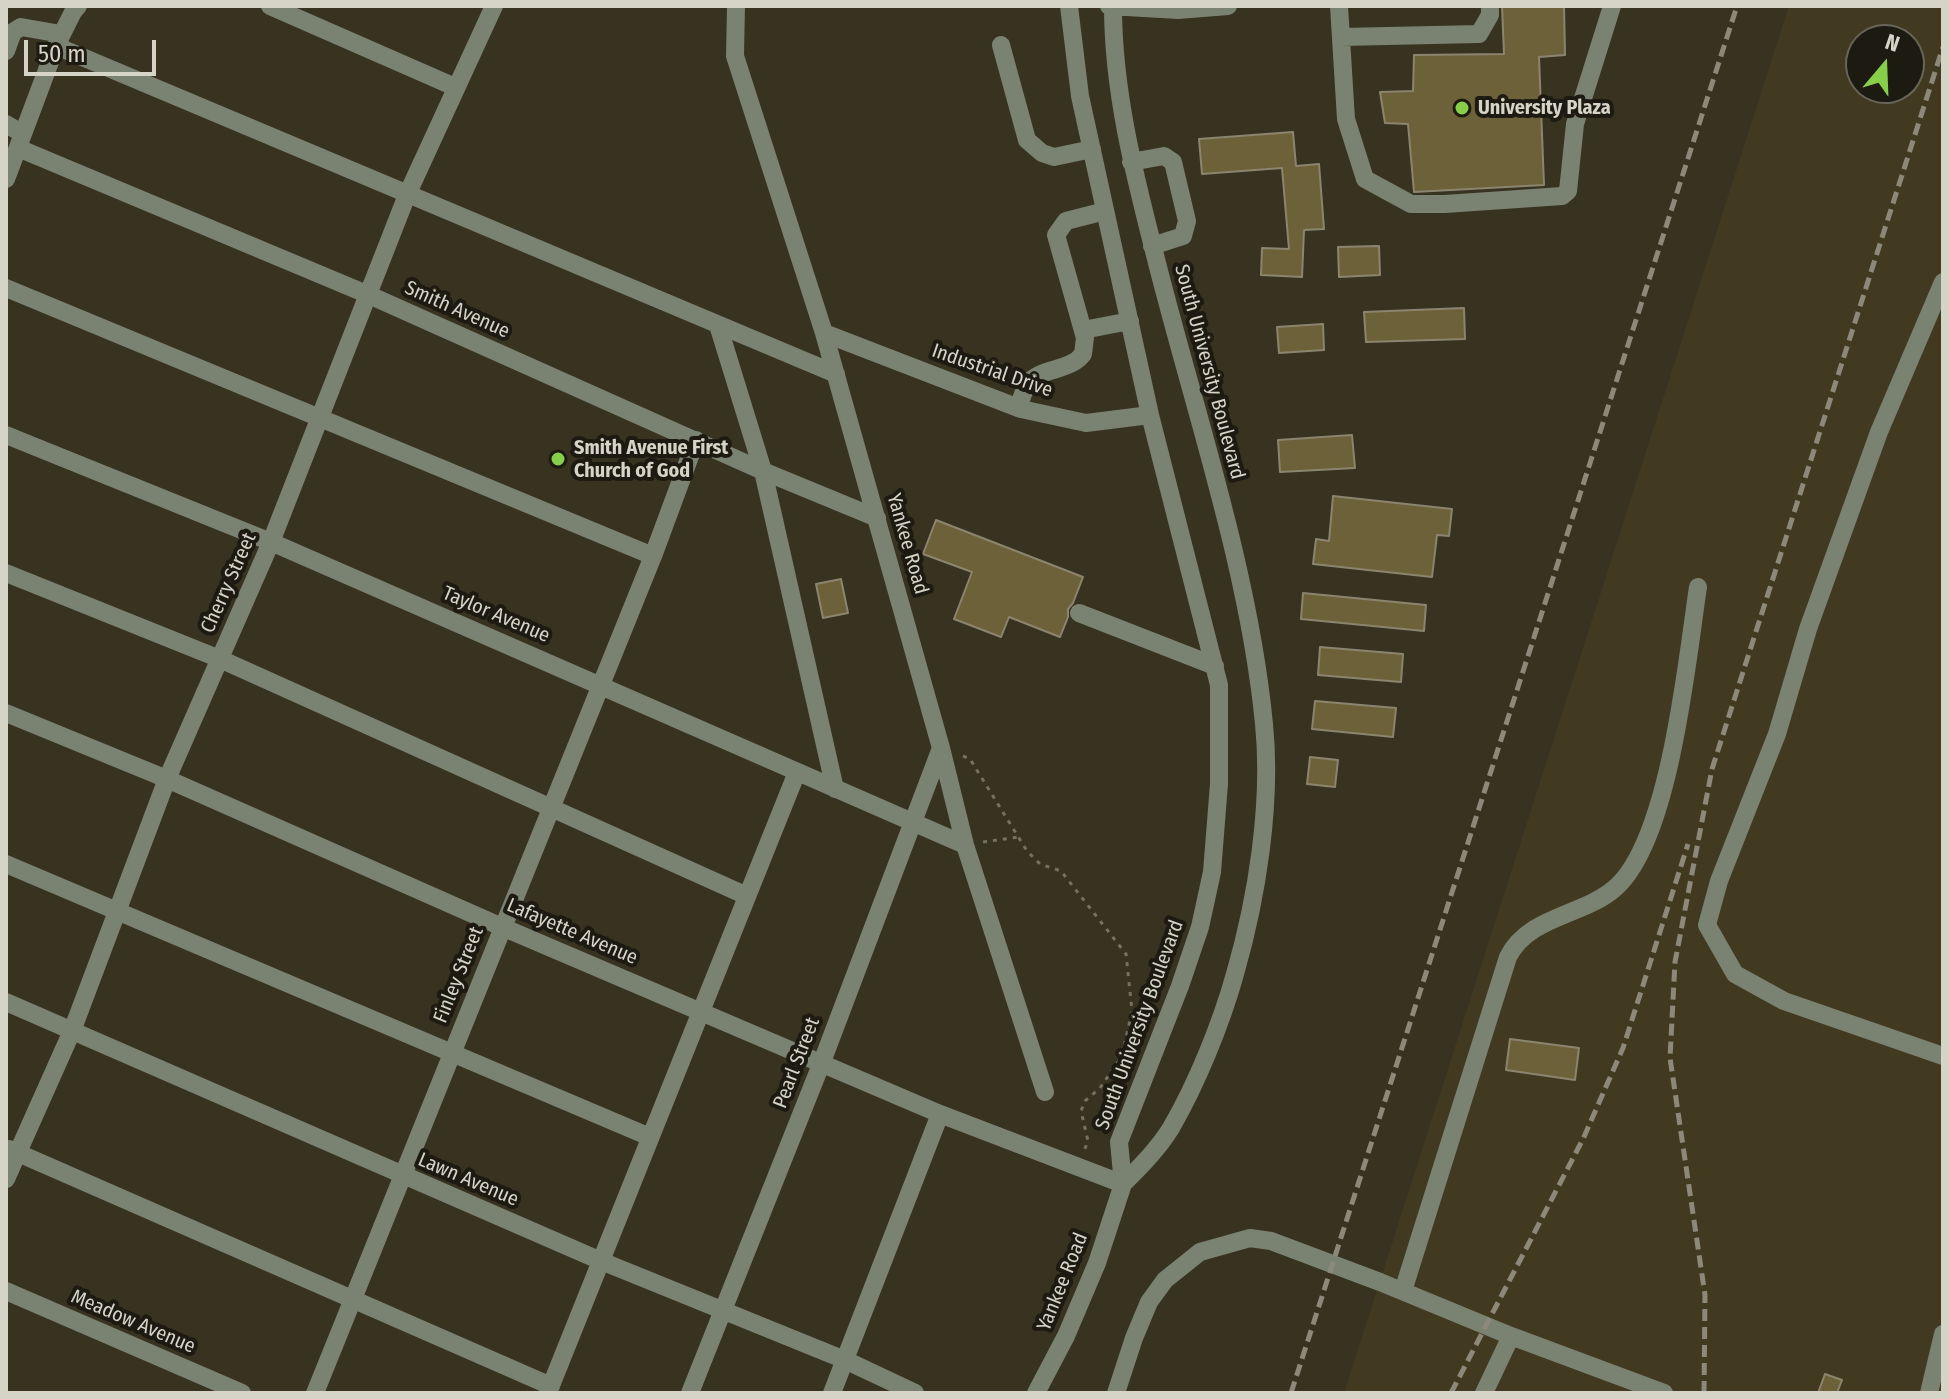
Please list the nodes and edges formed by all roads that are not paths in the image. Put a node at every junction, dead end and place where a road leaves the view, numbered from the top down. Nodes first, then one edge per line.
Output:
1 (78, 6) edge
2 (270, 6) edge
3 (494, 6) edge
4 (736, 6) edge
5 (1069, 6) edge
6 (1228, 6) edge
7 (1339, 6) edge
8 (1490, 6) edge
9 (1612, 6) edge
10 (1112, 7) edge
11 (1196, 8) edge
12 (1341, 37) junction
13 (59, 40) junction
14 (1001, 45) dead end
15 (6, 51) edge
16 (455, 87) junction
17 (6, 124) edge
18 (21, 141) junction
19 (1092, 149) junction
20 (1131, 162) junction
21 (6, 179) edge
22 (407, 195) junction
23 (1105, 211) junction
24 (1152, 246) junction
25 (1943, 282) edge
26 (6, 288) edge
27 (369, 295) junction
28 (1130, 321) junction
29 (718, 325) junction
30 (1083, 330) junction
31 (824, 333) junction
32 (836, 374) junction
33 (1018, 408) junction
34 (1150, 415) junction
35 (320, 420) junction
36 (6, 435) edge
37 (696, 440) junction
38 (763, 471) junction
39 (877, 518) junction
40 (271, 542) junction
41 (653, 556) junction
42 (6, 573) edge
43 (1698, 587) dead end
44 (1079, 613) dead end
45 (220, 659) junction
46 (1215, 666) junction
47 (601, 684) junction
48 (6, 713) edge
49 (941, 748) junction
50 (797, 772) junction
51 (167, 779) junction
52 (835, 789) junction
53 (552, 807) junction
54 (913, 823) junction
55 (965, 845) junction
56 (6, 864) edge
57 (747, 896) junction
58 (117, 913) junction
59 (502, 927) junction
60 (6, 1002) edge
61 (701, 1011) junction
62 (72, 1031) junction
63 (452, 1051) junction
64 (1939, 1055) edge
65 (822, 1062) junction
66 (1943, 1075) edge
67 (1045, 1092) dead end
68 (940, 1114) junction
69 (650, 1137) junction
70 (12, 1151) edge
71 (403, 1176) junction
72 (6, 1179) edge
73 (1123, 1184) junction
74 (601, 1261) junction
75 (6, 1291) edge
76 (1403, 1291) junction
77 (353, 1298) junction
78 (723, 1310) junction
79 (1943, 1334) edge
80 (1511, 1336) junction
81 (845, 1360) junction
82 (549, 1389) edge
83 (242, 1393) edge
84 (315, 1393) edge
85 (690, 1393) edge
86 (832, 1393) edge
87 (915, 1393) edge
88 (1036, 1393) edge
89 (1116, 1393) edge
90 (1484, 1393) edge
91 (1664, 1393) edge
92 (1929, 1393) edge

1 - 13 street
2 - 16 street
3 - 16 street, Cherry Street
4 - 31 street, Yankee Road
5 - 19 street, South University Boulevard
6 - 11 street
7 - 12 street
8 - 12 street
9 - 12 street
10 - 11 street
10 - 20 street, South University Boulevard
13 - 15 street
13 - 18 street
13 - 22 street
14 - 19 street
16 - 22 street, Cherry Street
17 - 18 street, Smith Avenue
18 - 21 street
18 - 27 street, Smith Avenue
19 - 23 street, South University Boulevard
20 - 24 street, South University Boulevard
20 - 24 street
22 - 27 street, Cherry Street
22 - 29 street
23 - 28 street, South University Boulevard
23 - 30 street
24 - 73 street, South University Boulevard
25 - 64 street
26 - 35 street
27 - 35 street, Cherry Street
27 - 37 street, Smith Avenue
28 - 30 street
28 - 34 street, South University Boulevard
29 - 32 street
29 - 38 street
30 - 33 street
31 - 32 street, Yankee Road
31 - 33 street, Industrial Drive
32 - 39 street, Yankee Road
33 - 34 street, Industrial Drive
34 - 46 street, South University Boulevard
35 - 40 street, Cherry Street
35 - 41 street
36 - 40 street, Taylor Avenue
37 - 38 street, Smith Avenue
37 - 41 street, Finley Street
38 - 39 street, Smith Avenue
38 - 52 street
39 - 49 street, Yankee Road
40 - 45 street, Cherry Street
40 - 47 street, Taylor Avenue
41 - 47 street, Finley Street
42 - 45 street
43 - 76 street
44 - 46 street
45 - 51 street, Cherry Street
45 - 53 street
46 - 73 street, South University Boulevard
47 - 50 street, Taylor Avenue
47 - 53 street, Finley Street
48 - 51 street, Lafayette Avenue
49 - 54 street, Pearl Street
49 - 55 street, Yankee Road
50 - 52 street, Taylor Avenue
50 - 57 street
51 - 58 street, Cherry Street
51 - 59 street, Lafayette Avenue
52 - 54 street, Taylor Avenue
53 - 57 street
53 - 59 street, Finley Street
54 - 55 street, Taylor Avenue
54 - 65 street, Pearl Street
55 - 67 street, Yankee Road
56 - 58 street
57 - 61 street
58 - 62 street, Cherry Street
58 - 63 street
59 - 61 street, Lafayette Avenue
59 - 63 street, Finley Street
60 - 62 street, Lawn Avenue
61 - 65 street, Lafayette Avenue
61 - 69 street
62 - 70 street, Cherry Street
62 - 71 street, Lawn Avenue
63 - 69 street
63 - 71 street, Finley Street
64 - 66 street
65 - 68 street, Lafayette Avenue
65 - 78 street, Pearl Street
68 - 73 street, Lafayette Avenue
68 - 81 street
69 - 74 street
70 - 72 street, Cherry Street
70 - 77 street
71 - 74 street, Lawn Avenue
71 - 77 street, Finley Street
73 - 88 street, Yankee Road
74 - 78 street, Lawn Avenue
74 - 82 street
75 - 83 street, Meadow Avenue
76 - 80 street
76 - 89 street
77 - 82 street
77 - 84 street, Finley Street
78 - 81 street, Lawn Avenue
78 - 85 street, Pearl Street
79 - 92 street
80 - 90 street
80 - 91 street
81 - 86 street
81 - 87 street, Lawn Avenue

